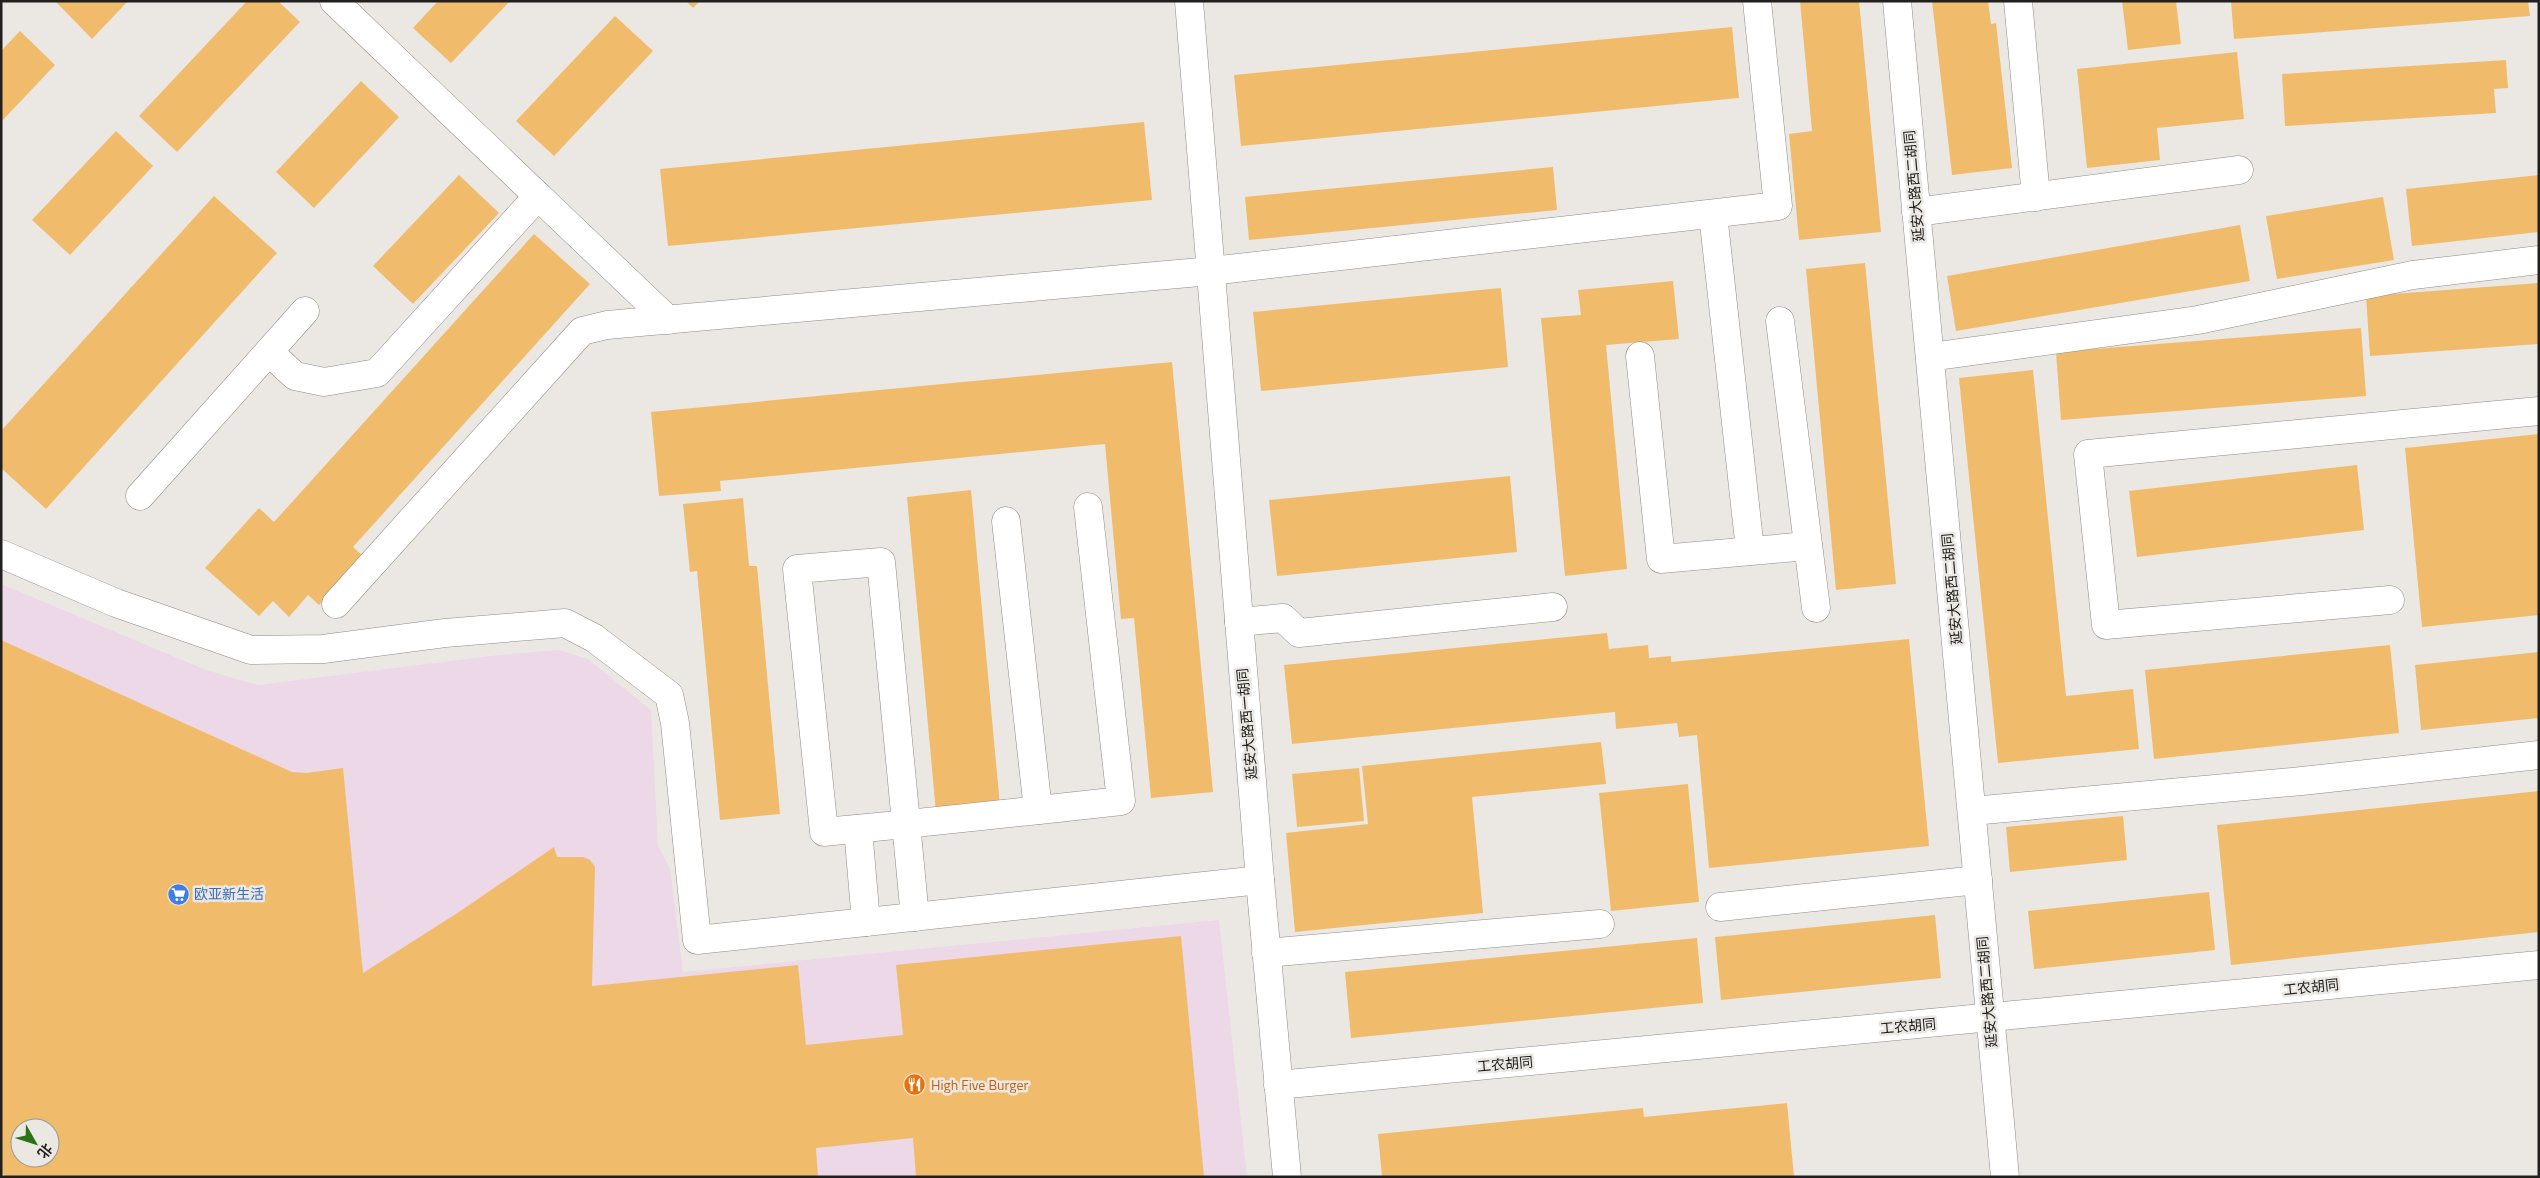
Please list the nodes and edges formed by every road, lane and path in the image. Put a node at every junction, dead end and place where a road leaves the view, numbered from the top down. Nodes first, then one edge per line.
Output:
1 (334, 1) edge
2 (1189, 1) edge
3 (1757, 1) edge
4 (1897, 1) edge
5 (2018, 1) edge
6 (2239, 170) dead end
7 (538, 196) junction
8 (2036, 196) junction
9 (1916, 212) junction
10 (1713, 214) junction
11 (2539, 260) edge
12 (1211, 271) junction
13 (304, 312) dead end
14 (668, 320) junction
15 (1780, 321) dead end
16 (269, 352) junction
17 (1640, 356) dead end
18 (1930, 357) junction
19 (2539, 411) edge
20 (140, 496) dead end
21 (1088, 506) dead end
22 (1006, 521) dead end
23 (1808, 546) junction
24 (1750, 550) junction
25 (1, 554) edge
26 (2390, 600) dead end
27 (336, 604) dead end
28 (1553, 607) dead end
29 (1816, 608) dead end
30 (1239, 622) junction
31 (2539, 755) edge
32 (1038, 810) junction
33 (1972, 811) junction
34 (906, 824) junction
35 (858, 829) junction
36 (1260, 880) junction
37 (1978, 880) junction
38 (1720, 906) dead end
39 (915, 917) junction
40 (866, 922) junction
41 (1600, 924) dead end
42 (1266, 953) junction
43 (2539, 964) edge
44 (1989, 1018) junction
45 (1278, 1085) junction
46 (1286, 1177) edge
47 (2005, 1177) edge

1 - 7 street
2 - 12 street, 延安大路西一胡同
3 - 10 street
4 - 9 street, 延安大路西二胡同
5 - 8 street
6 - 8 street
7 - 14 street
7 - 16 street
8 - 9 street
9 - 18 street, 延安大路西二胡同
10 - 12 street
10 - 24 street
11 - 18 street
12 - 14 street
12 - 30 street, 延安大路西一胡同
13 - 16 street
14 - 27 street
15 - 23 street
16 - 20 street
17 - 24 street
18 - 33 street, 延安大路西二胡同
19 - 26 street
21 - 32 street
22 - 32 street
23 - 24 street
23 - 29 street
25 - 40 street
28 - 30 street
30 - 36 street, 延安大路西一胡同
31 - 33 street
32 - 34 street
33 - 37 street, 延安大路西二胡同
34 - 35 street
34 - 35 street
34 - 39 street
35 - 40 street
36 - 39 street
36 - 42 street, 延安大路西一胡同
37 - 38 street
37 - 44 street, 延安大路西二胡同
39 - 40 street
41 - 42 street
42 - 45 street, 延安大路西一胡同
43 - 44 street, 工农胡同
44 - 45 street, 工农胡同
44 - 47 street, 延安大路西二胡同
45 - 46 street, 延安大路西一胡同

